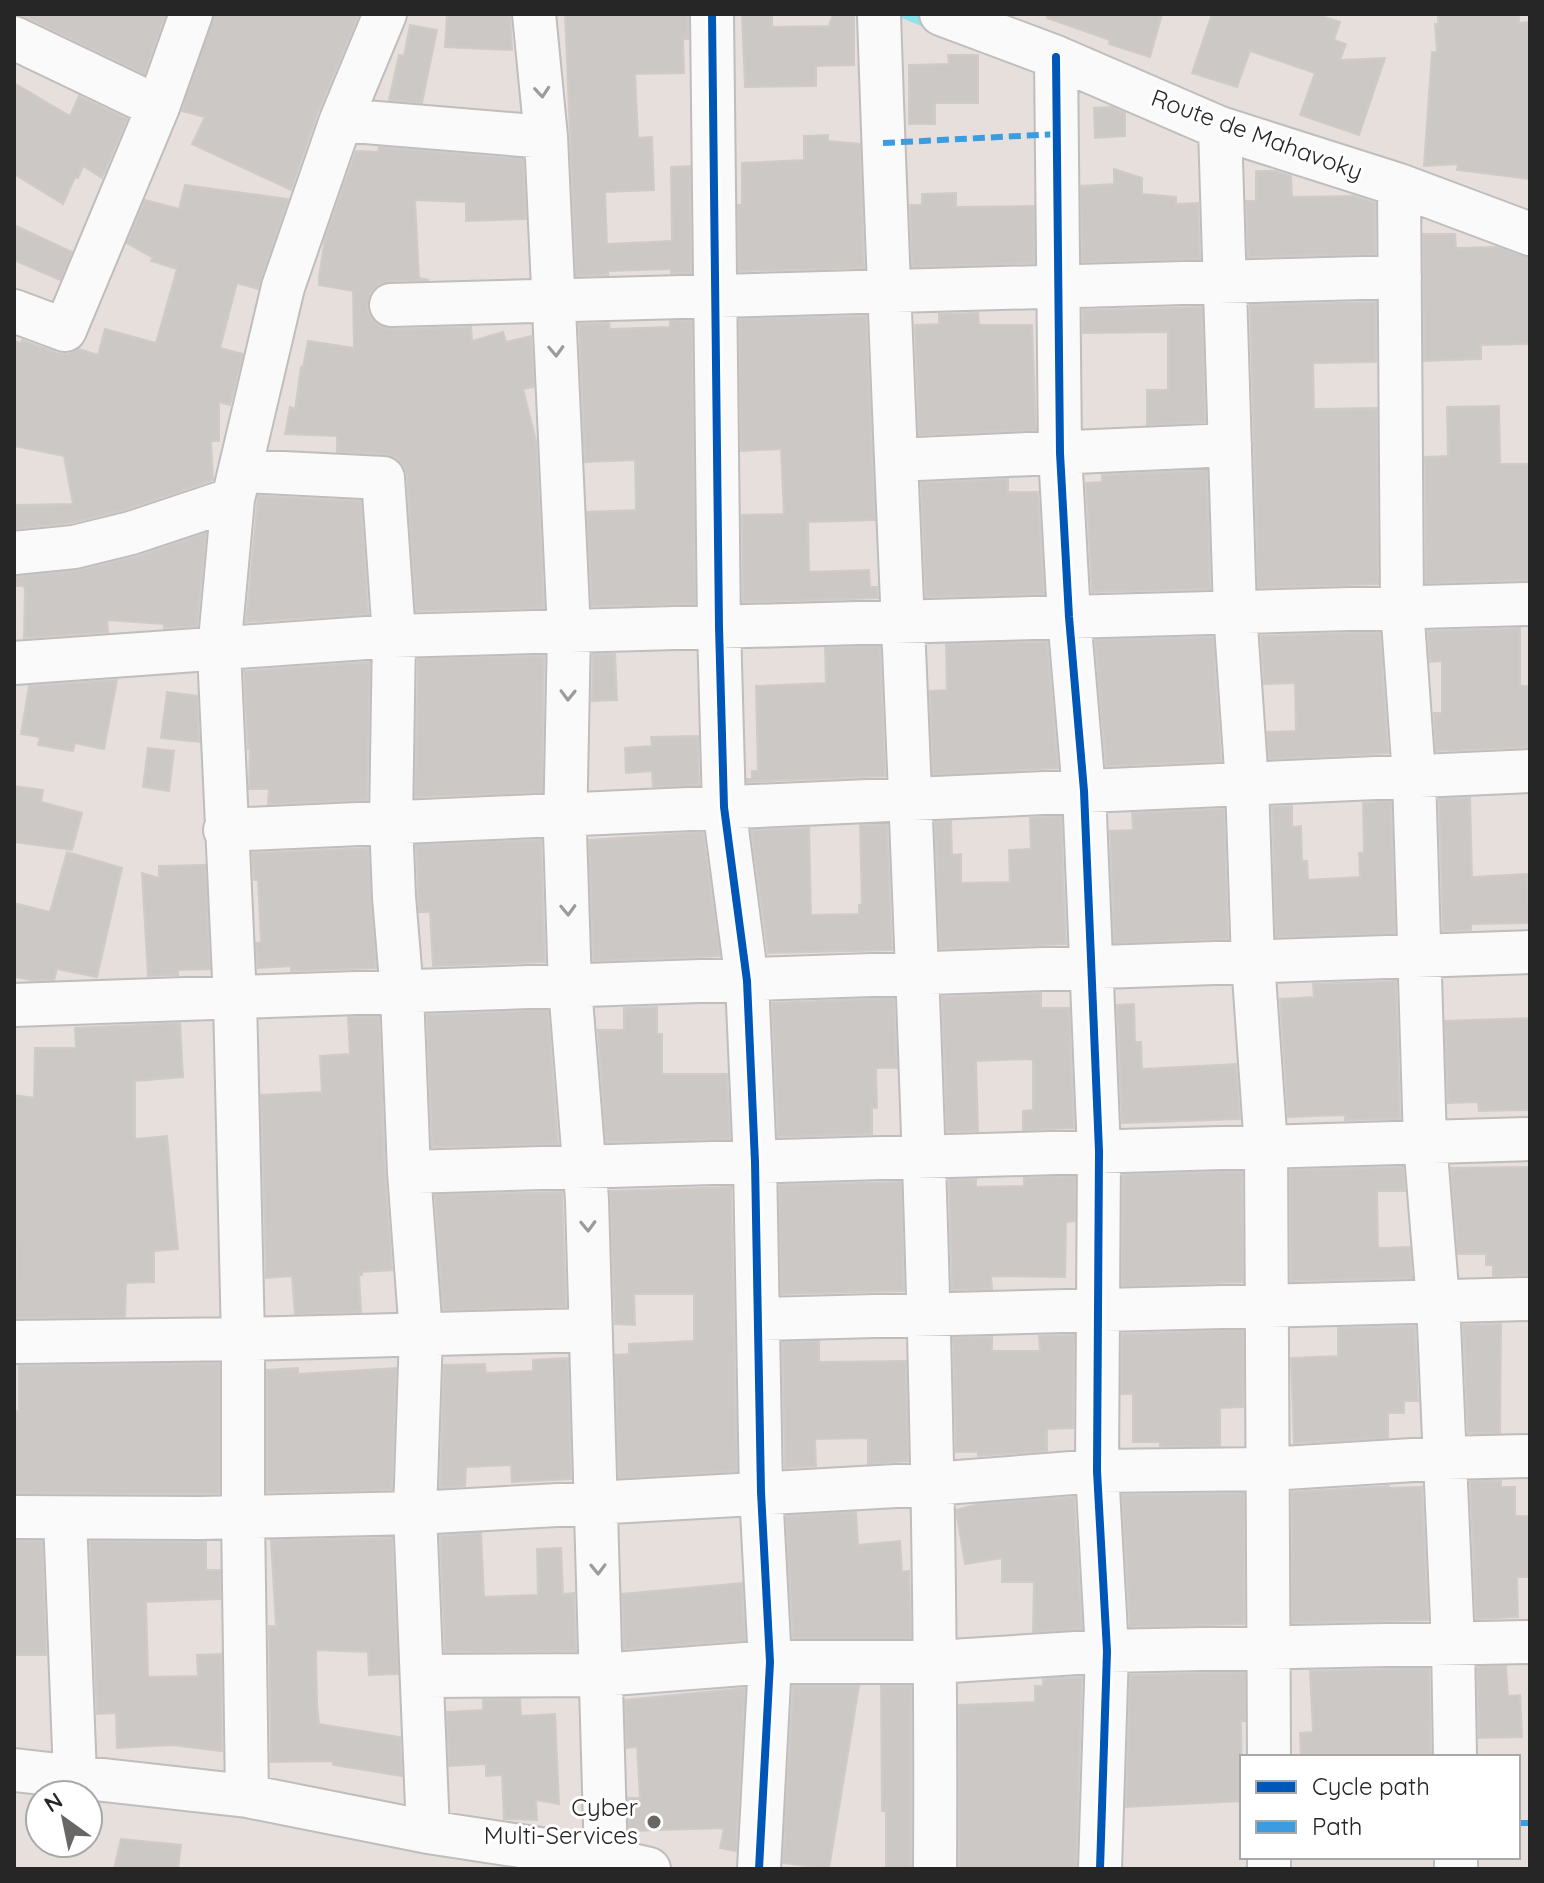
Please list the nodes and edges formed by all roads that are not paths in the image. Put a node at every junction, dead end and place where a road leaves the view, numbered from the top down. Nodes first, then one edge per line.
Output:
1 (191, 14) edge
2 (385, 14) edge
3 (534, 14) edge
4 (712, 14) edge
5 (879, 14) edge
6 (941, 14) edge
7 (14, 38) edge
8 (1056, 57) junction
9 (158, 107) junction
10 (341, 120) junction
11 (1220, 128) junction
12 (546, 137) junction
13 (1399, 185) junction
14 (1530, 234) edge
15 (1400, 277) junction
16 (1225, 282) junction
17 (1059, 287) junction
18 (888, 291) junction
19 (715, 296) junction
20 (554, 301) junction
21 (391, 305) dead end
22 (14, 311) edge
23 (1230, 445) junction
24 (1060, 453) junction
25 (896, 460) junction
26 (238, 485) junction
27 (14, 553) edge
28 (1530, 604) edge
29 (1402, 607) junction
30 (1235, 612) junction
31 (1069, 617) junction
32 (903, 622) junction
33 (719, 627) junction
34 (569, 631) junction
35 (394, 636) junction
36 (219, 651) junction
37 (14, 663) edge
38 (1530, 771) edge
39 (1414, 776) junction
40 (1247, 784) junction
41 (1084, 791) junction
42 (909, 799) junction
43 (724, 807) junction
44 (391, 822) junction
45 (566, 823) junction
46 (225, 830) junction
47 (1530, 952) edge
48 (1418, 956) junction
49 (1253, 962) junction
50 (1091, 968) junction
51 (918, 974) junction
52 (747, 981) junction
53 (570, 987) junction
54 (402, 993) junction
55 (235, 999) junction
56 (15, 1012) edge
57 (1530, 1139) edge
58 (1425, 1142) junction
59 (1266, 1147) junction
60 (1099, 1151) junction
61 (925, 1157) junction
62 (755, 1162) junction
63 (586, 1167) junction
64 (409, 1172) junction
65 (1530, 1299) edge
66 (1438, 1301) junction
67 (1267, 1306) junction
68 (1097, 1310) junction
69 (927, 1315) junction
70 (760, 1319) junction
71 (590, 1330) junction
72 (421, 1334) junction
73 (243, 1339) junction
74 (14, 1342) edge
75 (1530, 1456) edge
76 (1445, 1458) junction
77 (1268, 1469) junction
78 (1097, 1471) junction
79 (932, 1484) junction
80 (761, 1492) junction
81 (597, 1503) junction
82 (415, 1513) junction
83 (243, 1515) junction
84 (14, 1517) edge
85 (65, 1518) junction
86 (1530, 1642) edge
87 (1453, 1644) junction
88 (1270, 1647) junction
89 (1107, 1651) junction
90 (770, 1662) junction
91 (936, 1662) junction
92 (600, 1675) junction
93 (423, 1676) junction
94 (1269, 1755) edge
95 (1455, 1755) edge
96 (14, 1770) edge
97 (75, 1776) junction
98 (247, 1796) junction
99 (428, 1832) junction
100 (606, 1859) junction
101 (550, 1860) edge
102 (649, 1869) edge
103 (759, 1869) edge
104 (935, 1869) edge
105 (1100, 1869) edge

1 - 9 street
2 - 10 street
3 -> 12 street
4 - 19 street
5 - 18 street
6 - 8 street, Route de Mahavoky
7 - 9 street
8 - 11 street, Route de Mahavoky
8 - 17 street
9 - 22 street
10 - 12 street
10 - 26 street
11 - 13 street, Route de Mahavoky
11 - 16 street
12 - 20 street
13 - 14 street, Route de Mahavoky
13 - 15 street
15 - 16 street
15 - 29 street
16 - 17 street
16 - 23 street
17 - 18 street
17 - 24 street
18 - 19 street
18 - 25 street
19 - 20 street
19 - 33 street
20 - 21 street
20 -> 34 street
23 - 24 street
23 - 30 street
24 - 25 street
24 - 31 street
25 - 32 street
26 - 27 street
26 - 35 street
26 - 36 street
28 - 29 street
29 - 30 street
29 - 39 street
30 - 31 street
30 - 40 street
31 - 32 street
31 - 41 street
32 - 33 street
32 - 42 street
33 - 34 street
33 - 43 street
34 - 35 street
34 -> 45 street
35 - 36 street
35 - 44 street
36 - 37 street
36 - 46 street
38 - 39 street
39 - 40 street
39 - 48 street
40 - 41 street
40 - 49 street
41 - 42 street
41 - 50 street
42 - 43 street
42 - 51 street
43 - 45 street
43 - 52 street
44 - 45 street
44 - 46 street
44 - 54 street
45 -> 53 street
46 - 55 street
47 - 48 street
48 - 49 street
48 - 58 street
49 - 50 street
49 - 59 street
50 - 51 street
50 - 60 street
51 - 52 street
51 - 61 street
52 - 53 street
52 - 62 street
53 - 54 street
53 - 63 street
54 - 55 street
54 - 64 street
55 - 56 street
55 - 73 street
57 - 58 street
58 - 59 street
58 - 66 street
59 - 60 street
59 - 67 street
60 - 61 street
60 - 68 street
61 - 62 street
61 - 69 street
62 - 63 street
62 - 70 street
63 - 64 street
63 -> 71 street
64 - 72 street
65 - 66 street
66 - 67 street
66 - 76 street
67 - 68 street
67 - 77 street
68 - 69 street
68 - 78 street
69 - 70 street
69 - 79 street
70 - 80 street
71 - 72 street
71 - 81 street
72 - 73 street
72 - 82 street
73 - 74 street
73 - 83 street
75 - 76 street
76 - 77 street
76 - 87 street
77 - 78 street
77 - 88 street
78 - 79 street
78 - 89 street
79 - 80 street
79 - 91 street
80 - 81 street
80 - 90 street
81 - 82 street
81 -> 92 street
82 - 83 street
82 - 93 street
83 - 85 street
83 - 98 street
84 - 85 street
85 - 97 street
86 - 87 street
87 - 88 street
87 - 95 street
88 - 89 street
88 - 94 street
89 - 91 street
89 - 105 street
90 - 91 street
90 - 92 street
90 - 103 street
91 - 104 street
92 - 93 street
92 - 100 street
93 - 99 street
96 - 97 street
97 - 98 street
98 - 99 street
99 - 101 street
100 - 101 street
100 - 102 street

